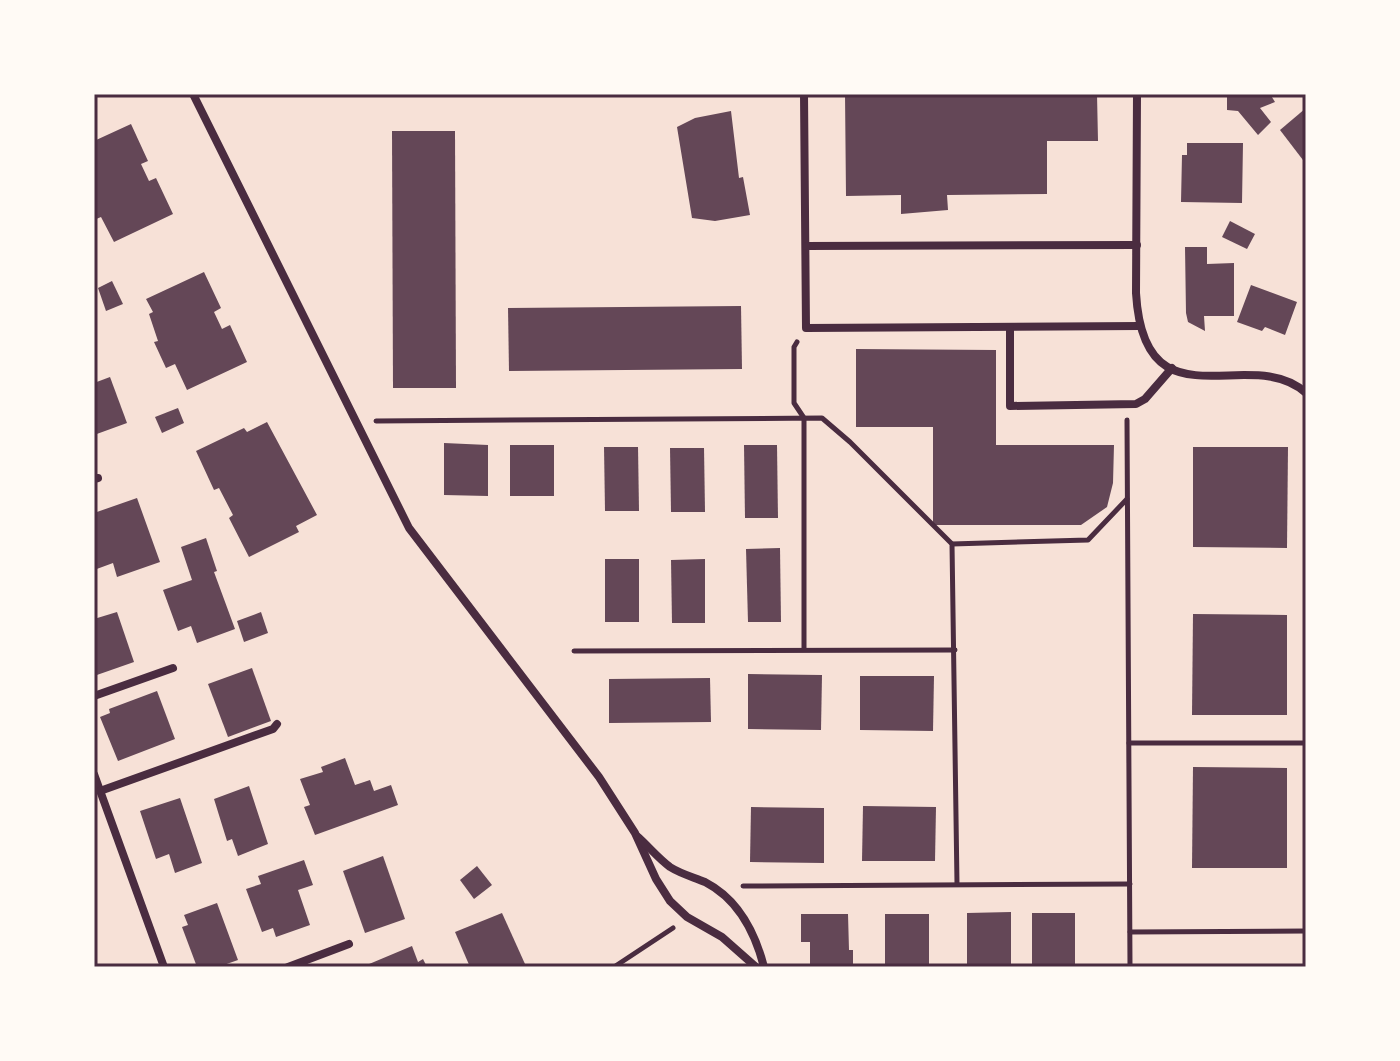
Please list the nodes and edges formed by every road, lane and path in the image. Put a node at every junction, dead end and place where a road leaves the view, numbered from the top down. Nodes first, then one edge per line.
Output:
1 (193, 94) edge
2 (804, 94) edge
3 (1137, 94) edge
4 (1137, 245) junction
5 (806, 246) junction
6 (1140, 326) junction
7 (806, 328) junction
8 (1010, 328) junction
9 (1172, 368) junction
10 (1306, 393) edge
11 (1127, 404) junction
12 (804, 418) junction
13 (375, 421) dead end
14 (1127, 499) junction
15 (952, 544) junction
16 (804, 649) junction
17 (955, 650) junction
18 (574, 651) dead end
19 (173, 668) dead end
20 (94, 696) edge
21 (277, 724) dead end
22 (1129, 743) junction
23 (1306, 743) edge
24 (94, 774) edge
25 (100, 791) junction
26 (635, 833) junction
27 (734, 884) dead end
28 (957, 884) junction
29 (1130, 884) junction
30 (677, 925) dead end
31 (1306, 931) edge
32 (1130, 932) junction
33 (349, 944) dead end
34 (164, 967) edge
35 (288, 967) edge
36 (614, 967) edge
37 (756, 967) edge
38 (764, 967) edge
39 (1130, 967) edge

1 - 26 street
2 - 5 street
3 - 4 street
4 - 5 street
4 - 6 street
5 - 7 street
6 - 8 street
6 - 9 street
7 - 8 street
7 - 12 path
8 - 11 street
9 - 10 street
9 - 11 street
11 - 14 path
12 - 13 path
12 - 15 path
12 - 16 path
14 - 15 path
14 - 22 path
15 - 17 path
16 - 17 path
16 - 18 path
17 - 28 path
19 - 20 street
21 - 25 street
22 - 23 path
22 - 29 path
24 - 25 street
25 - 34 street
26 - 37 street
26 - 38 street
27 - 28 path
28 - 29 path
29 - 32 path
30 - 36 path
31 - 32 path
32 - 39 path
33 - 35 street

